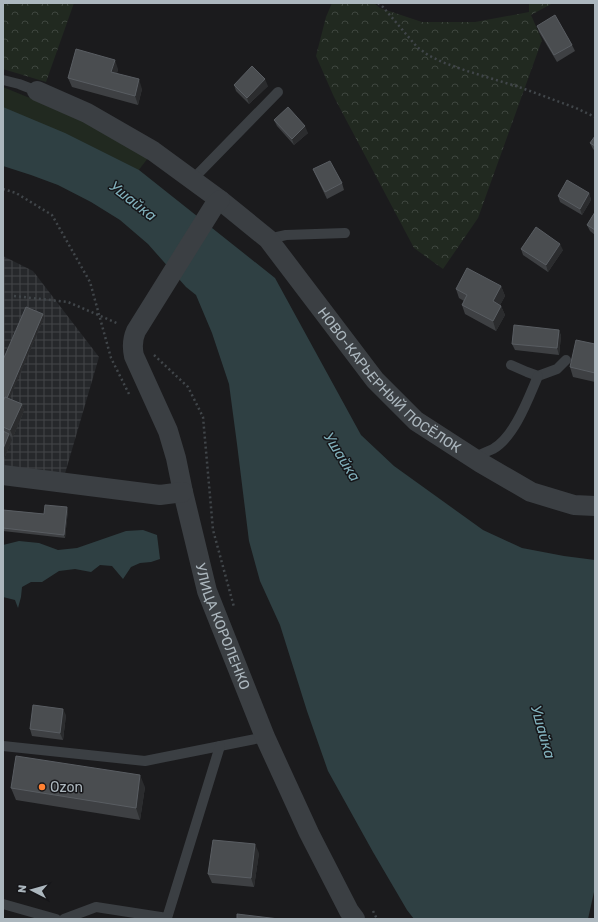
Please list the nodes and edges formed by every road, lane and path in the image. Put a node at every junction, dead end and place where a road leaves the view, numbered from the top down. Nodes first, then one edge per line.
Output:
1 (378, 3) edge
2 (3, 80) edge
3 (37, 91) joint
4 (278, 92) dead end
5 (595, 116) edge
6 (192, 180) junction
7 (3, 189) edge
8 (217, 203) junction
9 (345, 233) dead end
10 (268, 238) junction
11 (14, 296) dead end
12 (99, 316) junction
13 (136, 331) junction
14 (151, 352) dead end
15 (566, 360) dead end
16 (511, 365) dead end
17 (538, 376) junction
18 (131, 397) dead end
19 (473, 458) junction
20 (3, 475) edge
21 (183, 492) junction
22 (595, 506) edge
23 (235, 609) dead end
24 (265, 737) junction
25 (3, 746) edge
26 (220, 746) junction
27 (3, 904) edge
28 (362, 913) edge
29 (56, 919) edge
30 (64, 919) edge
31 (168, 919) edge
32 (377, 919) edge

1 - 5 path
2 - 3 lane
3 - 6 street, НОВО-КАРЬЕРНЫЙ ПОСЁЛОК
4 - 6 lane
6 - 8 street, НОВО-КАРЬЕРНЫЙ ПОСЁЛОК
7 - 12 path
8 - 10 street, НОВО-КАРЬЕРНЫЙ ПОСЁЛОК
8 - 13 street
9 - 10 lane
10 - 19 street, НОВО-КАРЬЕРНЫЙ ПОСЁЛОК
11 - 12 path
12 - 13 path
12 - 18 path
13 - 21 street, УЛИЦА КОРОЛЕНКО
14 - 23 path
15 - 17 lane
16 - 17 lane
17 - 19 lane
19 - 22 street, НОВО-КАРЬЕРНЫЙ ПОСЁЛОК
20 - 21 street
21 - 24 street, УЛИЦА КОРОЛЕНКО
24 - 26 lane
24 - 28 street, УЛИЦА КОРОЛЕНКО
25 - 26 lane
26 - 31 lane
27 - 29 lane
28 - 32 path
30 - 31 lane

